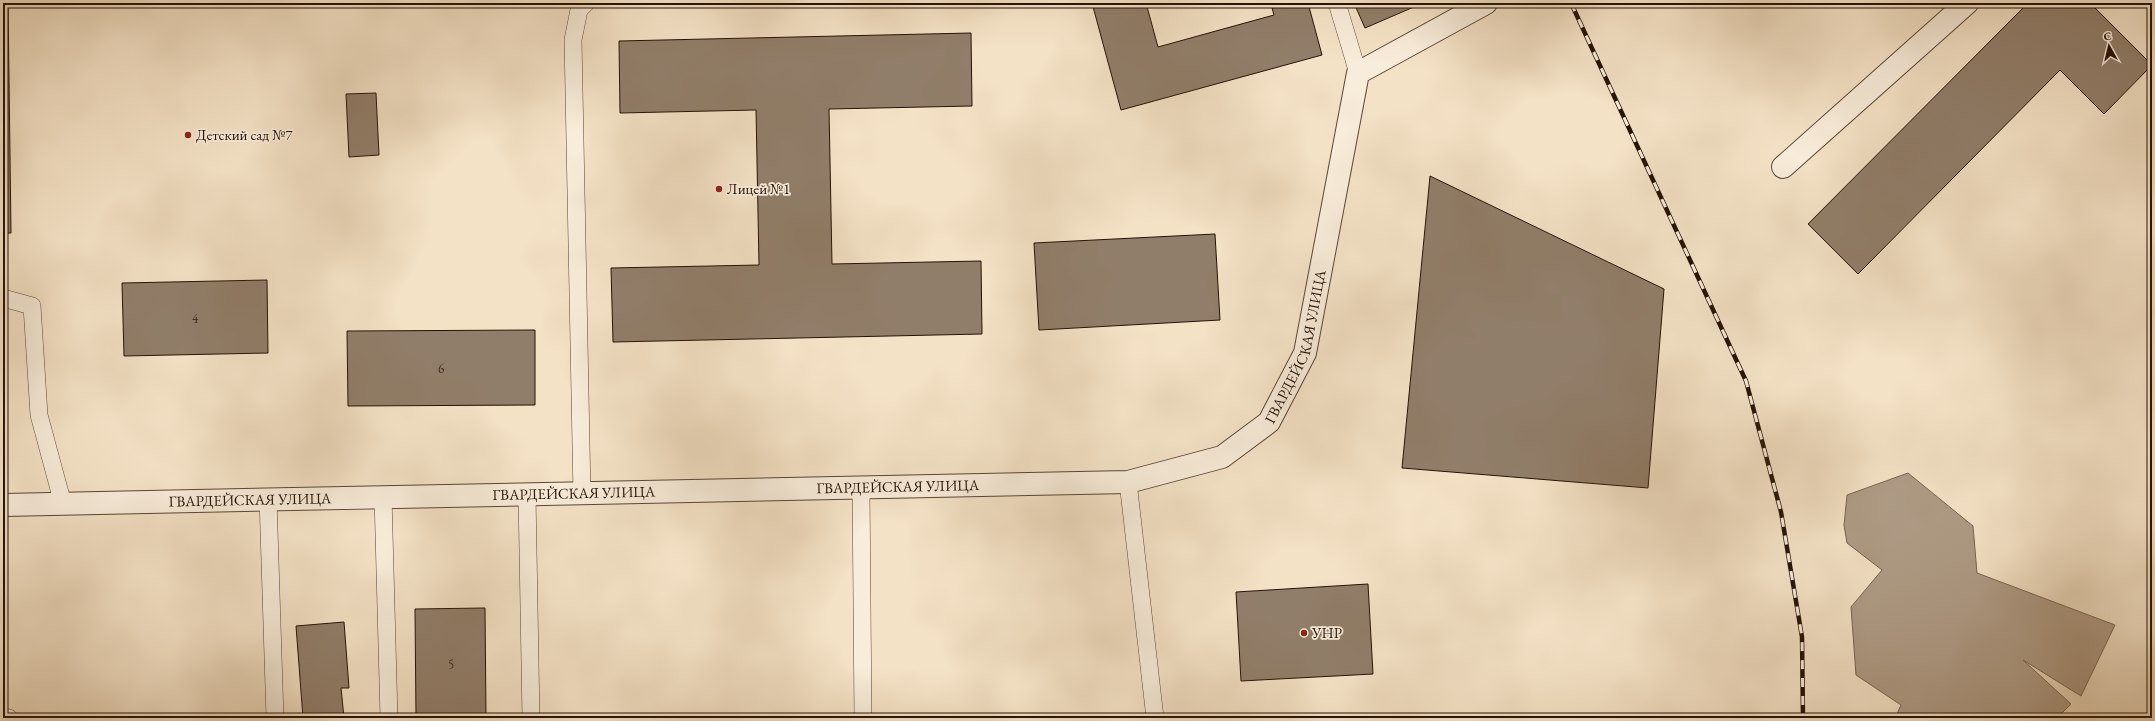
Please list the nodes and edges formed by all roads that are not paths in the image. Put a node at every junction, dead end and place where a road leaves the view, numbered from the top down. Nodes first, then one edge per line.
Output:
1 (586, 3) edge
2 (1338, 3) edge
3 (1486, 3) edge
4 (1967, 3) edge
5 (1358, 73) junction
6 (1783, 167) dead end
7 (3, 298) edge
8 (1128, 482) junction
9 (861, 488) junction
10 (582, 494) junction
11 (527, 495) junction
12 (383, 496) junction
13 (268, 499) junction
14 (63, 504) junction
15 (3, 505) edge
16 (3, 717) edge
17 (9, 718) edge
18 (275, 718) edge
19 (389, 718) edge
20 (532, 718) edge
21 (863, 718) edge
22 (1155, 718) edge

1 - 10 lane
2 - 5 lane
3 - 5 street
4 - 6 street
5 - 8 street, ГВАРДЕЙСКАЯ УЛИЦА
7 - 14 lane
8 - 9 street, ГВАРДЕЙСКАЯ УЛИЦА
8 - 22 lane
9 - 10 street, ГВАРДЕЙСКАЯ УЛИЦА
9 - 21 lane
10 - 11 street, ГВАРДЕЙСКАЯ УЛИЦА
11 - 12 street, ГВАРДЕЙСКАЯ УЛИЦА
11 - 20 lane
12 - 13 street, ГВАРДЕЙСКАЯ УЛИЦА
12 - 19 lane
13 - 14 street, ГВАРДЕЙСКАЯ УЛИЦА
13 - 18 lane
14 - 15 street, ГВАРДЕЙСКАЯ УЛИЦА
16 - 17 lane

